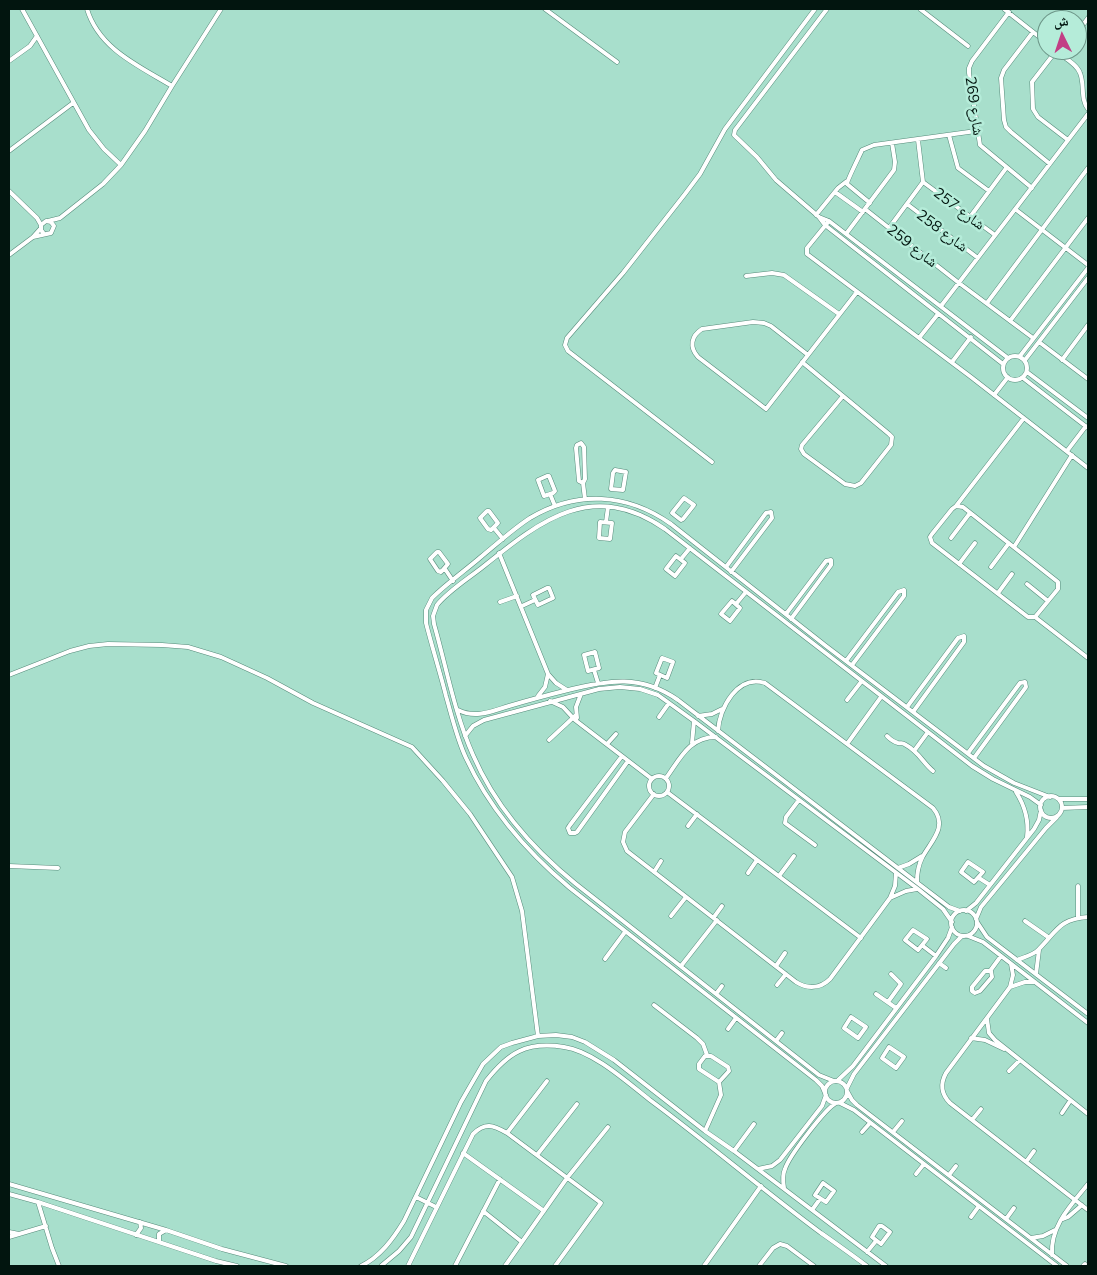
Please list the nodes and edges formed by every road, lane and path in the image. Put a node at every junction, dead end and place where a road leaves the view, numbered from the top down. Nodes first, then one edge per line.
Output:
1 (22, 9) edge
2 (87, 9) edge
3 (221, 9) edge
4 (545, 9) edge
5 (815, 9) edge
6 (827, 9) edge
7 (920, 9) edge
8 (1004, 9) edge
9 (1009, 12) junction
10 (1033, 32) junction
11 (1037, 35) edge
12 (37, 36) junction
13 (41, 44) junction
14 (30, 46) junction
15 (968, 46) dead end
16 (1048, 60) edge
17 (1067, 60) edge
18 (9, 61) edge
19 (617, 62) dead end
20 (172, 86) junction
21 (1088, 90) edge
22 (1083, 91) junction
23 (73, 103) junction
24 (1088, 109) edge
25 (1088, 114) edge
26 (727, 126) junction
27 (735, 130) junction
28 (976, 131) junction
29 (949, 136) junction
30 (918, 140) junction
31 (1068, 140) junction
32 (892, 143) junction
33 (9, 151) edge
34 (1050, 164) junction
35 (121, 165) junction
36 (1007, 167) junction
37 (1088, 168) edge
38 (847, 181) junction
39 (924, 182) junction
40 (1032, 188) junction
41 (9, 191) edge
42 (989, 191) junction
43 (835, 192) junction
44 (870, 203) junction
45 (907, 204) junction
46 (1015, 209) junction
47 (864, 211) junction
48 (818, 216) junction
49 (970, 217) junction
50 (37, 218) junction
51 (60, 218) junction
52 (1088, 218) edge
53 (47, 221) junction
54 (829, 221) junction
55 (825, 225) junction
56 (41, 227) junction
57 (889, 228) junction
58 (54, 229) junction
59 (1042, 230) junction
60 (44, 234) junction
61 (846, 234) junction
62 (995, 235) junction
63 (33, 237) junction
64 (1066, 248) junction
65 (9, 255) edge
66 (978, 258) junction
67 (1088, 266) edge
68 (746, 276) dead end
69 (1088, 278) edge
70 (959, 283) junction
71 (857, 292) junction
72 (987, 303) junction
73 (941, 306) junction
74 (839, 314) junction
75 (938, 314) junction
76 (1010, 321) junction
77 (1088, 325) edge
78 (971, 337) junction
79 (919, 338) junction
80 (1034, 338) junction
81 (1039, 342) junction
82 (808, 355) junction
83 (1020, 356) junction
84 (1008, 358) junction
85 (1025, 360) junction
86 (1062, 360) junction
87 (802, 362) junction
88 (952, 362) junction
89 (1003, 364) junction
90 (1027, 372) junction
91 (1088, 372) edge
92 (1008, 378) junction
93 (1022, 378) junction
94 (1086, 378) edge
95 (994, 395) junction
96 (843, 396) junction
97 (1024, 418) junction
98 (1088, 418) edge
99 (1087, 427) edge
100 (1067, 451) junction
101 (1072, 455) junction
102 (712, 462) dead end
103 (1088, 468) edge
104 (582, 483) junction
105 (617, 490) junction
106 (550, 494) junction
107 (585, 499) junction
108 (578, 500) junction
109 (615, 500) junction
110 (555, 506) junction
111 (956, 506) junction
112 (608, 507) junction
113 (580, 508) junction
114 (970, 513) junction
115 (676, 517) junction
116 (606, 522) junction
117 (671, 524) junction
118 (494, 528) junction
119 (750, 535) junction
120 (951, 538) dead end
121 (503, 539) junction
122 (756, 539) junction
123 (975, 543) dead end
124 (1010, 544) junction
125 (1014, 547) junction
126 (690, 548) junction
127 (500, 553) junction
128 (681, 559) junction
129 (959, 564) junction
130 (726, 567) junction
131 (992, 567) dead end
132 (444, 569) junction
133 (731, 572) junction
134 (1012, 574) dead end
135 (812, 580) junction
136 (453, 581) junction
137 (817, 584) junction
138 (1028, 584) dead end
139 (746, 592) junction
140 (998, 593) junction
141 (517, 596) junction
142 (535, 600) junction
143 (1048, 601) junction
144 (500, 602) dead end
145 (736, 604) junction
146 (522, 606) junction
147 (885, 610) junction
148 (786, 614) junction
149 (890, 614) junction
150 (1035, 617) junction
151 (792, 619) junction
152 (826, 646) junction
153 (822, 652) junction
154 (947, 654) junction
155 (952, 658) junction
156 (1088, 658) edge
157 (846, 661) junction
158 (852, 665) junction
159 (594, 670) junction
160 (548, 674) junction
161 (9, 675) edge
162 (660, 675) junction
163 (861, 682) junction
164 (598, 683) junction
165 (655, 688) junction
166 (567, 690) junction
167 (581, 694) junction
168 (537, 697) junction
169 (881, 697) junction
170 (1009, 698) junction
171 (847, 700) dead end
172 (550, 701) junction
173 (669, 703) junction
174 (1015, 703) junction
175 (907, 707) junction
176 (724, 708) junction
177 (458, 710) junction
178 (913, 712) junction
179 (482, 714) junction
180 (698, 716) junction
181 (575, 717) junction
182 (659, 717) dead end
183 (484, 720) junction
184 (694, 720) junction
185 (718, 731) junction
186 (928, 732) junction
187 (616, 734) dead end
188 (465, 736) junction
189 (887, 736) dead end
190 (716, 737) junction
191 (549, 740) dead end
192 (692, 743) junction
193 (734, 743) junction
194 (607, 744) junction
195 (847, 744) junction
196 (730, 748) junction
197 (963, 749) junction
198 (914, 751) junction
199 (968, 754) junction
200 (958, 755) junction
201 (622, 756) junction
202 (974, 758) junction
203 (628, 760) junction
204 (933, 771) dead end
205 (666, 778) junction
206 (652, 779) junction
207 (1014, 790) junction
208 (667, 792) junction
209 (654, 794) junction
210 (1050, 796) junction
211 (1059, 799) junction
212 (1088, 799) edge
213 (799, 800) junction
214 (1041, 807) junction
215 (1088, 807) edge
216 (1062, 808) junction
217 (697, 814) junction
218 (1057, 817) junction
219 (688, 826) dead end
220 (1027, 838) junction
221 (815, 845) dead end
222 (924, 855) junction
223 (794, 856) dead end
224 (757, 860) junction
225 (661, 861) dead end
226 (9, 866) edge
227 (58, 868) dead end
228 (898, 868) junction
229 (654, 872) junction
230 (748, 872) dead end
231 (896, 873) junction
232 (778, 876) junction
233 (979, 878) junction
234 (917, 882) junction
235 (990, 885) junction
236 (1078, 886) dead end
237 (918, 889) junction
238 (686, 897) junction
239 (890, 898) junction
240 (945, 903) junction
241 (722, 906) dead end
242 (941, 908) junction
243 (960, 911) junction
244 (966, 911) junction
245 (617, 916) junction
246 (671, 916) dead end
247 (1088, 917) edge
248 (715, 918) junction
249 (1078, 918) junction
250 (977, 920) junction
251 (1025, 921) dead end
252 (613, 922) junction
253 (952, 922) junction
254 (952, 927) junction
255 (625, 932) junction
256 (962, 936) junction
257 (968, 936) junction
258 (987, 937) junction
259 (1048, 937) junction
260 (861, 938) junction
261 (983, 942) junction
262 (923, 946) junction
263 (1039, 950) junction
264 (785, 953) dead end
265 (936, 956) junction
266 (1001, 956) junction
267 (605, 959) dead end
268 (1017, 960) junction
269 (939, 963) junction
270 (1011, 964) junction
271 (681, 966) junction
272 (776, 966) junction
273 (946, 968) dead end
274 (990, 970) junction
275 (786, 974) junction
276 (891, 974) dead end
277 (1036, 974) junction
278 (1036, 982) junction
279 (778, 985) dead end
280 (722, 986) dead end
281 (1010, 987) junction
282 (716, 994) junction
283 (876, 994) dead end
284 (888, 1002) junction
285 (654, 1006) dead end
286 (896, 1008) junction
287 (1088, 1014) edge
288 (736, 1018) junction
289 (987, 1019) junction
290 (1088, 1023) edge
291 (728, 1030) dead end
292 (782, 1033) dead end
293 (862, 1033) junction
294 (538, 1036) junction
295 (971, 1038) junction
296 (872, 1039) junction
297 (776, 1040) junction
298 (877, 1044) junction
299 (1004, 1048) junction
300 (886, 1051) junction
301 (707, 1055) junction
302 (1019, 1060) junction
303 (1009, 1072) dead end
304 (546, 1080) dead end
305 (835, 1081) junction
306 (718, 1082) junction
307 (847, 1090) junction
308 (825, 1094) junction
309 (1070, 1101) junction
310 (838, 1103) junction
311 (577, 1104) dead end
312 (857, 1105) junction
313 (980, 1109) dead end
314 (854, 1110) junction
315 (1062, 1113) dead end
316 (1088, 1114) edge
317 (972, 1120) junction
318 (902, 1121) dead end
319 (870, 1122) junction
320 (754, 1124) dead end
321 (608, 1127) dead end
322 (705, 1131) junction
323 (862, 1132) dead end
324 (893, 1132) junction
325 (507, 1133) junction
326 (734, 1151) junction
327 (1034, 1151) dead end
328 (463, 1153) junction
329 (538, 1155) junction
330 (1026, 1162) junction
331 (924, 1164) junction
332 (956, 1166) dead end
333 (758, 1169) junction
334 (916, 1174) dead end
335 (949, 1175) junction
336 (567, 1178) junction
337 (500, 1179) junction
338 (9, 1184) edge
339 (1088, 1184) edge
340 (761, 1186) junction
341 (784, 1188) junction
342 (966, 1188) junction
343 (962, 1193) junction
344 (9, 1194) edge
345 (416, 1197) junction
346 (820, 1199) junction
347 (1075, 1200) junction
348 (38, 1202) junction
349 (428, 1202) junction
350 (1082, 1205) junction
351 (979, 1206) junction
352 (436, 1207) junction
353 (1014, 1208) dead end
354 (812, 1210) junction
355 (1088, 1210) edge
356 (544, 1211) junction
357 (483, 1212) junction
358 (971, 1217) dead end
359 (1006, 1219) junction
360 (1063, 1219) junction
361 (140, 1222) junction
362 (46, 1226) junction
363 (166, 1230) junction
364 (1055, 1230) junction
365 (9, 1232) edge
366 (19, 1235) junction
367 (136, 1235) junction
368 (9, 1237) edge
369 (1031, 1238) junction
370 (876, 1241) junction
371 (159, 1242) junction
372 (522, 1242) junction
373 (867, 1252) junction
374 (1052, 1255) junction
375 (59, 1266) edge
376 (237, 1266) edge
377 (286, 1266) edge
378 (361, 1266) edge
379 (381, 1266) edge
380 (408, 1266) edge
381 (455, 1266) edge
382 (505, 1266) edge
383 (555, 1266) edge
384 (704, 1266) edge
385 (759, 1266) edge
386 (814, 1266) edge
387 (868, 1266) edge
388 (886, 1266) edge
389 (1057, 1266) edge
390 (1067, 1266) edge

1 - 12 street
2 - 20 street
3 - 20 street
4 - 19 street
5 - 26 street
6 - 27 street
7 - 15 street
8 - 9 street
9 - 10 street
9 - 28 street, شارع 269
10 - 11 street
10 - 34 street
12 - 13 street
12 - 14 street
13 - 14 street
13 - 23 street
14 - 18 street
16 - 31 street
17 - 22 street
20 - 35 street
21 - 22 street
22 - 24 street
23 - 33 street
23 - 35 street
25 - 31 street
26 - 27 street
26 - 102 street
27 - 48 street
28 - 29 street
28 - 36 street, شارع 269
29 - 30 street
29 - 42 street
30 - 32 street
30 - 39 street
31 - 34 street
32 - 38 street
32 - 44 street
34 - 40 street
35 - 51 street
36 - 40 street, شارع 269
36 - 42 street
37 - 59 street
38 - 43 street
38 - 44 street
39 - 45 street
39 - 49 street, شارع 257
40 - 46 street
41 - 50 street
42 - 49 street
43 - 47 street, شارع 259
43 - 48 street
44 - 47 street
45 - 57 street
45 - 66 street, شارع 258
46 - 59 street
46 - 62 street
47 - 57 street, شارع 259
47 - 61 street
48 - 54 street
48 - 55 street
49 - 62 street, شارع 257
50 - 53 street
50 - 56 street
51 - 53 street
51 - 58 street
52 - 64 street
53 - 56 street
53 - 58 street
54 - 55 street
54 - 61 street
55 - 71 street
55 - 75 street
56 - 60 street
56 - 63 street
57 - 70 street, شارع 259
58 - 60 street
59 - 64 street
59 - 72 street
60 - 63 street
61 - 73 street
62 - 66 street
63 - 65 street
64 - 67 street
64 - 76 street
66 - 70 street
67 - 80 street
68 - 74 street
69 - 81 street
70 - 72 street, شارع 259
70 - 73 street
71 - 74 street
71 - 79 street
72 - 76 street, شارع 259
73 - 84 street
74 - 82 street
75 - 78 street
75 - 79 street
76 - 80 street, شارع 259
77 - 86 street
78 - 88 street
78 - 89 street
79 - 88 street
80 - 83 street
81 - 85 street
81 - 86 street
82 - 87 street
82 - 87 street
83 - 84 street
83 - 85 street
84 - 89 street
85 - 90 street
86 - 94 street
87 - 96 street
88 - 95 street
89 - 92 street
90 - 93 street
90 - 98 street
91 - 94 street
92 - 93 street
92 - 95 street
93 - 99 street
95 - 97 street
96 - 96 street
97 - 100 street
97 - 111 street
99 - 100 street
100 - 101 street
101 - 103 street
101 - 125 street
104 - 104 street
104 - 107 street
105 - 105 street
105 - 109 street
106 - 106 street
106 - 110 street
107 - 108 street
107 - 109 street
108 - 110 street
108 - 113 street
109 - 117 street
110 - 121 street
111 - 114 street
111 - 129 street
112 - 113 street
112 - 116 street
112 - 126 street
113 - 127 street
114 - 120 street
114 - 124 street
115 - 115 street
115 - 117 street
116 - 116 street
117 - 130 street
118 - 118 street
118 - 121 street
119 - 122 street
119 - 122 street
119 - 130 street
121 - 136 street
122 - 133 street
123 - 129 street
124 - 125 street
124 - 131 street
125 - 143 street
126 - 128 street
126 - 139 street
127 - 141 street
127 - 177 street
128 - 128 street
129 - 140 street
130 - 133 street
132 - 132 street
132 - 136 street
133 - 148 street
134 - 140 street
135 - 137 street
135 - 137 street
135 - 148 street
136 - 252 street
137 - 151 street
138 - 143 street
139 - 145 street
139 - 153 street
140 - 150 street
141 - 144 street
141 - 146 street
142 - 142 street
142 - 146 street
143 - 150 street
145 - 145 street
146 - 160 street
147 - 149 street
147 - 149 street
147 - 157 street
148 - 151 street
149 - 158 street
150 - 156 street
151 - 152 street
152 - 153 street
152 - 157 street
153 - 163 street
154 - 155 street
154 - 155 street
154 - 175 street
155 - 178 street
157 - 158 street
158 - 175 street
159 - 159 street
159 - 164 street
160 - 166 street
160 - 168 street
161 - 294 street
162 - 162 street
162 - 165 street
163 - 169 street
163 - 171 street
164 - 165 street
164 - 166 street
165 - 180 street
166 - 168 street
167 - 172 street
167 - 173 street
167 - 181 street
168 - 179 street
169 - 186 street
169 - 195 street
170 - 174 street
170 - 174 street
170 - 199 street
172 - 181 street
172 - 183 street
173 - 182 street
173 - 184 street
174 - 202 street
175 - 178 street
176 - 180 street
176 - 185 street
176 - 195 street
177 - 179 street
177 - 188 street
178 - 197 street
179 - 183 street
180 - 185 street
181 - 191 street
181 - 194 street
183 - 188 street
184 - 190 street
184 - 192 street
185 - 193 street
186 - 198 street
186 - 200 street
187 - 194 street
188 - 245 street
189 - 198 street
190 - 192 street
190 - 196 street
192 - 205 street
193 - 196 street
193 - 228 street
194 - 201 street
195 - 222 street
196 - 213 street
197 - 199 street
197 - 200 street
198 - 204 street
199 - 202 street
200 - 207 street
201 - 203 street
201 - 203 street
202 - 210 street
203 - 206 street
205 - 206 street
205 - 208 street
206 - 209 street
207 - 214 street
207 - 220 street
208 - 209 street
208 - 217 street
209 - 229 street
210 - 211 street
210 - 214 street
211 - 212 street
211 - 216 street
213 - 221 street
213 - 231 street
214 - 218 street
214 - 220 street
215 - 216 street
216 - 218 street
217 - 219 street
217 - 224 street
218 - 250 street
220 - 235 street
222 - 228 street
222 - 234 street
223 - 232 street
224 - 230 street
224 - 232 street
225 - 229 street
226 - 227 street
228 - 234 street
229 - 238 street
231 - 237 street
231 - 239 street
232 - 260 street
233 - 233 street
233 - 235 street
234 - 240 street
235 - 244 street
236 - 249 street
237 - 239 street
237 - 242 street
238 - 246 street
238 - 248 street
239 - 260 street
240 - 242 street
240 - 243 street
241 - 248 street
242 - 253 street
243 - 244 street
243 - 253 street
244 - 250 street
245 - 252 street
245 - 271 street
247 - 249 street
248 - 271 street
248 - 272 street
249 - 259 street
250 - 257 street
250 - 258 street
251 - 259 street
252 - 255 street
253 - 254 street
254 - 256 street
254 - 265 street
255 - 267 street
255 - 288 street
256 - 257 street
256 - 269 street
257 - 261 street
258 - 261 street
258 - 268 street
259 - 263 street
260 - 275 street
261 - 266 street
262 - 262 street
262 - 265 street
263 - 268 street
263 - 277 street
264 - 272 street
265 - 286 street
266 - 270 street
266 - 274 street
268 - 277 street
269 - 273 street
269 - 298 street
270 - 278 street
270 - 281 street
271 - 282 street
272 - 275 street
274 - 274 street
275 - 279 street
276 - 284 street
277 - 287 street
278 - 281 street
278 - 290 street
280 - 282 street
281 - 289 street
282 - 297 street
283 - 284 street
284 - 286 street
285 - 301 street
286 - 296 street
288 - 291 street
288 - 308 street
289 - 295 street
289 - 299 street
292 - 297 street
293 - 293 street
293 - 296 street
294 - 322 street
294 - 345 street
295 - 299 street
295 - 317 street
296 - 305 street
297 - 305 street
298 - 300 street
298 - 307 street
299 - 302 street
300 - 300 street
301 - 306 street
301 - 306 street
302 - 303 street
302 - 309 street
304 - 325 street
305 - 307 street
305 - 308 street
306 - 322 street
307 - 310 street
307 - 312 street
308 - 310 street
308 - 333 street
309 - 315 street
309 - 316 street
310 - 314 street
310 - 341 street
311 - 329 street
312 - 314 street
312 - 324 street
313 - 317 street
314 - 319 street
317 - 330 street
318 - 324 street
319 - 323 street
319 - 331 street
320 - 326 street
321 - 336 street
322 - 326 street
324 - 335 street
325 - 328 street
325 - 329 street
326 - 333 street
327 - 330 street
328 - 337 street
328 - 352 street
329 - 336 street
330 - 347 street
331 - 334 street
331 - 343 street
332 - 335 street
333 - 341 street
335 - 342 street
336 - 356 street
336 - 383 street
337 - 356 street
337 - 357 street
338 - 361 street
339 - 347 street
340 - 349 street
340 - 384 street
340 - 387 street
341 - 354 street
342 - 343 street
342 - 359 street
343 - 351 street
344 - 348 street
345 - 349 street
345 - 378 street
346 - 346 street
346 - 354 street
347 - 350 street
347 - 360 street
348 - 362 street
348 - 367 street
349 - 352 street
349 - 379 street
350 - 355 street
350 - 360 street
351 - 358 street
351 - 389 street
352 - 380 street
353 - 359 street
354 - 373 street
356 - 372 street
357 - 372 street
357 - 381 street
359 - 369 street
360 - 364 street
361 - 363 street
361 - 367 street
362 - 366 street
362 - 375 street
363 - 371 street
363 - 377 street
364 - 369 street
364 - 374 street
365 - 366 street
366 - 368 street
367 - 371 street
369 - 374 street
370 - 370 street
370 - 373 street
371 - 376 street
372 - 382 street
373 - 388 street
374 - 390 street
385 - 386 street

